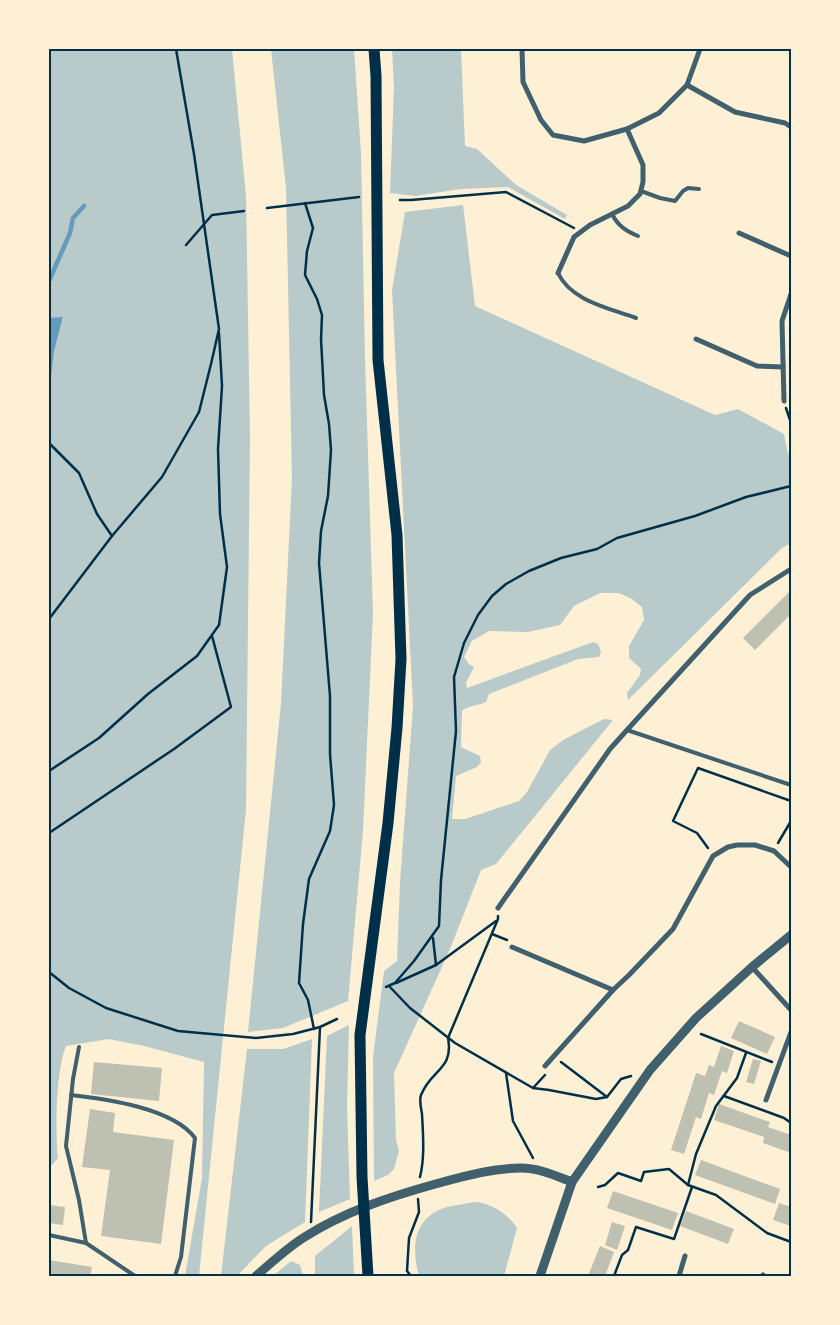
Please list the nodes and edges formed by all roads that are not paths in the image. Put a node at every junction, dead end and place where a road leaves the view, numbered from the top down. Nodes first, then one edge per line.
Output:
1 (374, 49) edge
2 (522, 49) edge
3 (700, 49) edge
4 (687, 85) junction
5 (791, 127) edge
6 (627, 129) junction
7 (699, 189) dead end
8 (641, 191) junction
9 (612, 214) junction
10 (739, 233) dead end
11 (638, 236) dead end
12 (791, 256) edge
13 (558, 273) joint
14 (791, 294) edge
15 (636, 318) dead end
16 (696, 339) dead end
17 (783, 367) junction
18 (784, 401) road end
19 (791, 569) edge
20 (627, 730) junction
21 (791, 785) edge
22 (791, 868) edge
23 (498, 908) dead end
24 (791, 935) edge
25 (512, 947) road end
26 (752, 967) junction
27 (613, 990) junction
28 (791, 1010) edge
29 (791, 1032) edge
30 (79, 1047) dead end
31 (545, 1066) road end
32 (72, 1095) junction
33 (766, 1100) dead end
34 (572, 1182) junction
35 (49, 1235) edge
36 (86, 1243) junction
37 (686, 1256) dead end
38 (135, 1276) edge
39 (175, 1276) edge
40 (256, 1276) edge
41 (368, 1276) edge
42 (540, 1276) edge
43 (679, 1276) edge

1 - 41 main road
2 - 6 street
3 - 4 street
4 - 5 street
4 - 6 street
6 - 8 street
7 - 8 lane
8 - 9 street
9 - 11 lane
9 - 13 street
10 - 12 street
13 - 15 lane
14 - 17 street
16 - 17 street
17 - 18 street
19 - 20 street
20 - 21 lane
20 - 23 street
22 - 27 street
24 - 26 street
25 - 27 street
26 - 28 street
26 - 34 street
27 - 31 street
29 - 33 street
30 - 32 lane
32 - 36 lane
32 - 39 lane
34 - 40 street
34 - 42 street
35 - 36 lane
36 - 38 lane
37 - 43 street

